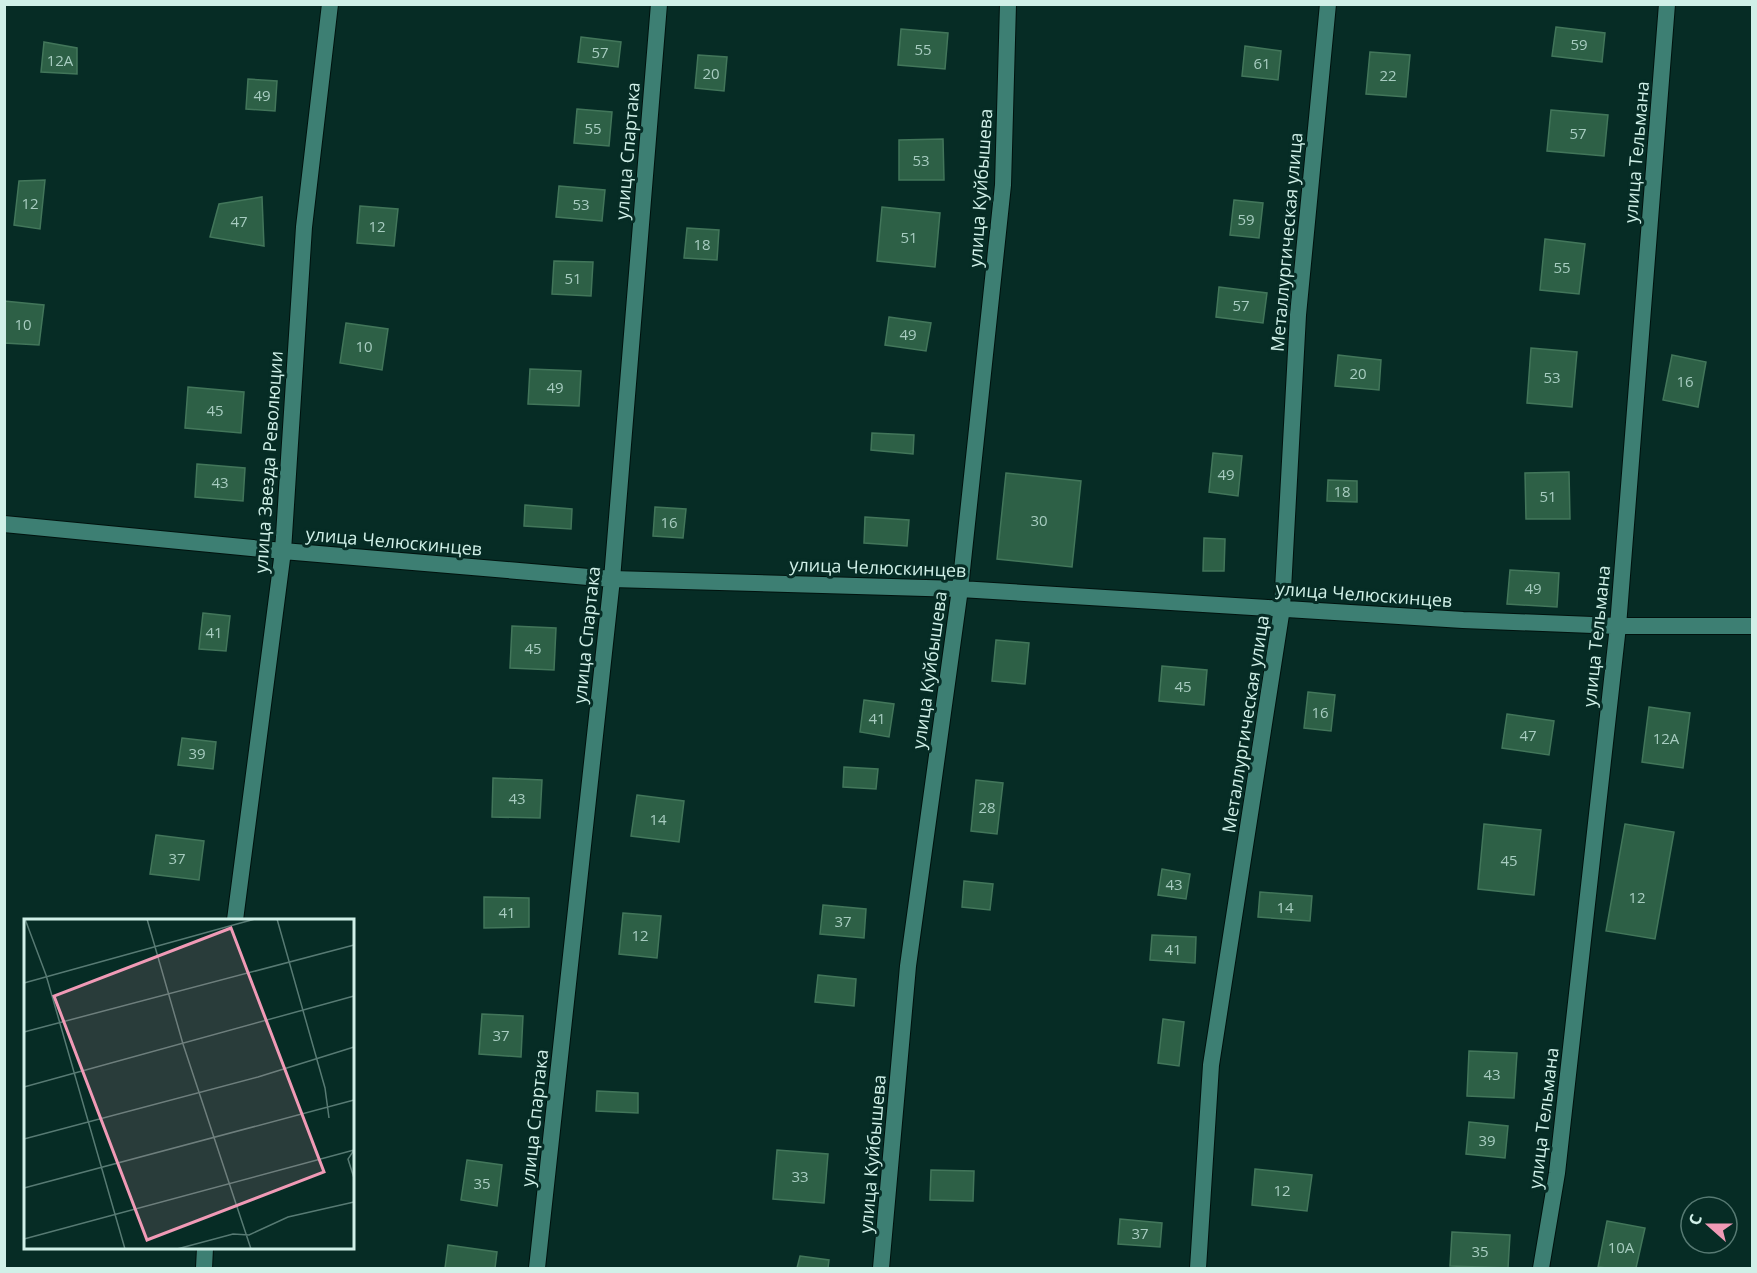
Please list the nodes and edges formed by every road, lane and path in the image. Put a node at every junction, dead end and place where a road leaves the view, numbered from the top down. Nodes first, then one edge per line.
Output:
1 (330, 4) edge
2 (659, 4) edge
3 (1008, 4) edge
4 (1328, 4) edge
5 (1667, 4) edge
6 (4, 524) edge
7 (283, 551) junction
8 (612, 579) junction
9 (960, 589) junction
10 (1282, 608) junction
11 (1618, 626) junction
12 (1752, 626) edge
13 (235, 919) edge
14 (206, 1249) edge
15 (204, 1269) edge
16 (537, 1269) edge
17 (881, 1269) edge
18 (1198, 1269) edge
19 (1541, 1269) edge

1 - 7 street, улица Звезда Революции
2 - 8 street, улица Спартака
3 - 9 street, улица Куйбышева
4 - 10 street, Металлургическая улица
5 - 11 street, улица Тельмана
6 - 7 street, улица Челюскинцев
7 - 8 street, улица Челюскинцев
7 - 13 street, улица Звезда Революции
8 - 9 street, улица Челюскинцев
8 - 16 street, улица Спартака
9 - 10 street, улица Челюскинцев
9 - 17 street, улица Куйбышева
10 - 11 street, улица Челюскинцев
10 - 18 street, Металлургическая улица
11 - 12 street, улица Челюскинцев
11 - 19 street, улица Тельмана
14 - 15 street

